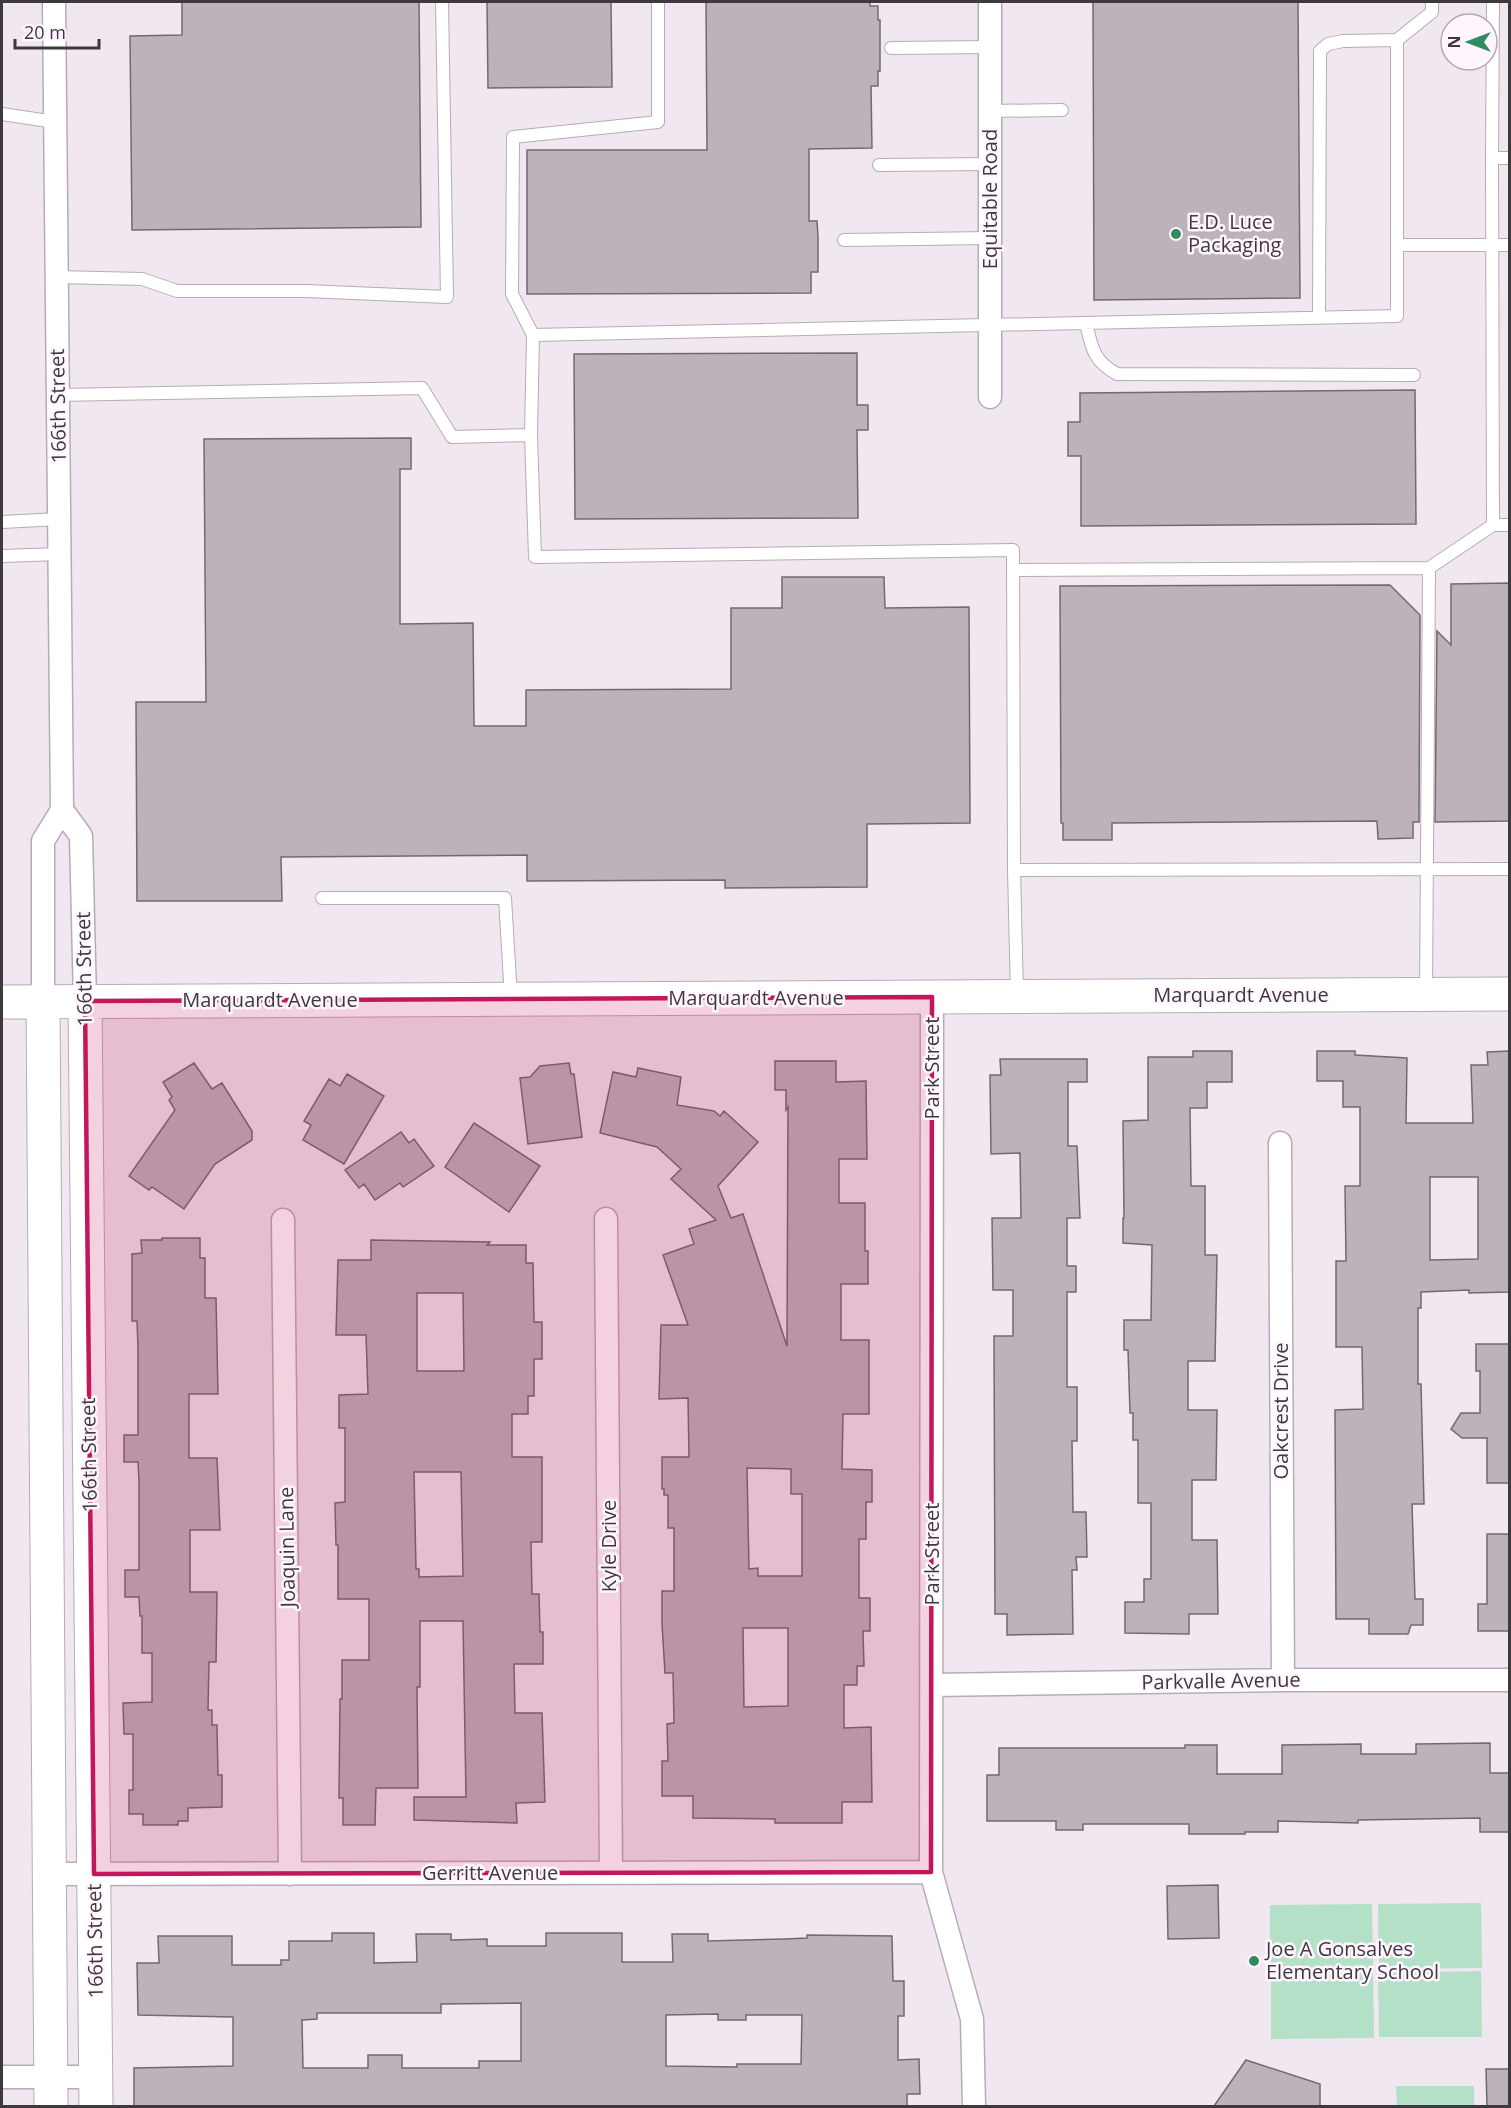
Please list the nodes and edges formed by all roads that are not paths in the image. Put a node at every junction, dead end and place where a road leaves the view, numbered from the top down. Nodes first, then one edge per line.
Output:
1 (54, 2) edge
2 (442, 2) edge
3 (658, 2) edge
4 (990, 2) edge
5 (1432, 2) edge
6 (1493, 2) edge
7 (1397, 40) junction
8 (990, 46) junction
9 (891, 48) dead end
10 (1062, 110) dead end
11 (990, 111) junction
12 (2, 114) edge
13 (55, 122) junction
14 (1492, 158) junction
15 (1509, 158) edge
16 (990, 164) junction
17 (879, 165) dead end
18 (990, 238) junction
19 (844, 240) dead end
20 (1492, 244) junction
21 (1509, 244) edge
22 (1397, 245) junction
23 (57, 277) junction
24 (1318, 318) junction
25 (1086, 323) junction
26 (990, 325) junction
27 (533, 335) junction
28 (1414, 375) dead end
29 (58, 395) junction
30 (990, 397) dead end
31 (531, 435) junction
32 (59, 519) junction
33 (2, 522) edge
34 (1493, 525) junction
35 (1509, 525) edge
36 (59, 554) junction
37 (2, 556) edge
38 (1429, 568) junction
39 (1013, 570) junction
40 (62, 810) junction
41 (1427, 868) junction
42 (1509, 868) edge
43 (1014, 870) junction
44 (322, 898) dead end
45 (1426, 994) junction
46 (1509, 994) edge
47 (1017, 996) junction
48 (932, 997) junction
49 (511, 999) junction
50 (43, 1001) junction
51 (85, 1001) junction
52 (2, 1002) edge
53 (1280, 1143) dead end
54 (606, 1219) dead end
55 (283, 1220) dead end
56 (1283, 1680) junction
57 (1509, 1680) edge
58 (932, 1685) junction
59 (931, 1872) junction
60 (611, 1873) junction
61 (49, 1874) junction
62 (94, 1874) junction
63 (290, 1874) junction
64 (2, 2077) edge
65 (51, 2092) edge
66 (96, 2092) edge
67 (974, 2106) edge

1 - 13 street, 166th Street
2 - 23 lane
3 - 27 lane
4 - 8 street, Equitable Road
5 - 7 lane
6 - 14 lane
7 - 22 lane
7 - 24 lane
8 - 9 lane
8 - 11 street, Equitable Road
10 - 11 lane
11 - 16 street, Equitable Road
12 - 13 lane
13 - 23 street, 166th Street
14 - 15 lane
14 - 20 lane
16 - 17 lane
16 - 18 street, Equitable Road
18 - 19 lane
18 - 26 street, Equitable Road
20 - 21 lane
20 - 22 lane
20 - 34 lane
22 - 24 lane
23 - 29 street, 166th Street
24 - 25 lane
25 - 26 lane
25 - 28 lane
26 - 27 lane
26 - 30 street, Equitable Road
27 - 31 lane
29 - 31 lane
29 - 32 street, 166th Street
31 - 39 lane
32 - 33 lane
32 - 36 street, 166th Street
34 - 35 lane
34 - 38 lane
36 - 37 lane
36 - 40 street, 166th Street
38 - 39 lane
38 - 41 lane
39 - 43 lane
40 - 50 street, 166th Street
40 - 51 street, 166th Street
41 - 42 lane
41 - 43 lane
41 - 45 lane
43 - 47 lane
44 - 49 lane
45 - 46 street, Marquardt Avenue
45 - 47 street, Marquardt Avenue
47 - 48 street, Marquardt Avenue
48 - 49 street, Marquardt Avenue
48 - 58 street, Park Street
49 - 51 street, Marquardt Avenue
50 - 51 street, Marquardt Avenue
50 - 52 street, Marquardt Avenue
50 - 61 street, 166th Street
51 - 62 street, 166th Street
53 - 56 street, Oakcrest Drive
54 - 60 street, Kyle Drive
55 - 63 street, Joaquin Lane
56 - 57 street, Parkvalle Avenue
56 - 58 street, Parkvalle Avenue
58 - 59 street, Park Street
59 - 60 street, Gerritt Avenue
59 - 67 street, Park Street
60 - 63 street, Gerritt Avenue
61 - 62 street, Gerritt Avenue
61 - 65 street, 166th Street
62 - 63 street, Gerritt Avenue
62 - 66 street, 166th Street
64 - 65 street
65 - 66 street

